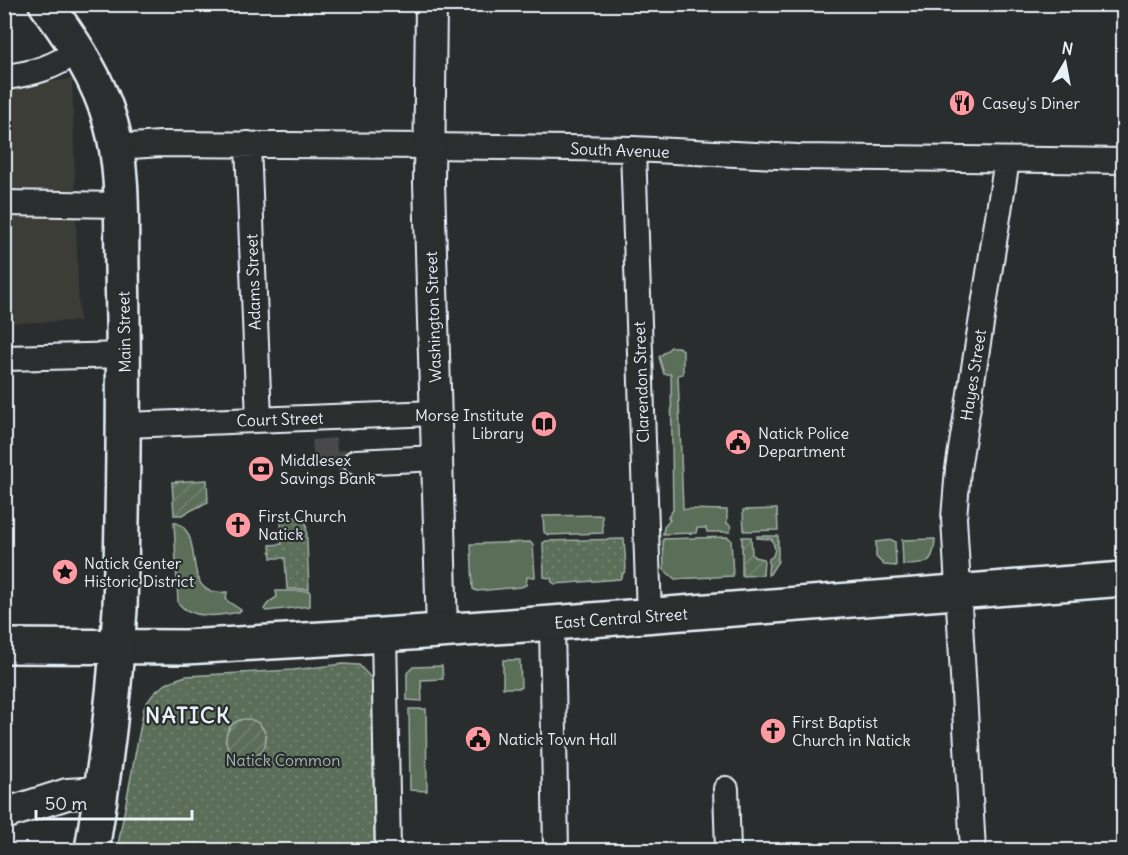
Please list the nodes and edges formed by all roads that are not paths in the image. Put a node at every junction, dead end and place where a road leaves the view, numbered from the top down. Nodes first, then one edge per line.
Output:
1 (431, 14) edge
2 (63, 28) edge
3 (4, 77) edge
4 (248, 144) junction
5 (430, 146) junction
6 (116, 147) junction
7 (633, 149) junction
8 (1007, 160) junction
9 (1124, 161) edge
10 (4, 203) edge
11 (120, 205) junction
12 (125, 355) junction
13 (4, 358) edge
14 (436, 413) junction
15 (259, 419) junction
16 (124, 425) junction
17 (437, 458) junction
18 (356, 462) tunnel mouth
19 (1124, 579) edge
20 (957, 592) junction
21 (649, 615) junction
22 (552, 624) junction
23 (442, 630) junction
24 (384, 634) junction
25 (4, 646) edge
26 (118, 648) junction
27 (726, 789) dead end
28 (101, 792) junction
29 (4, 814) edge
30 (92, 850) edge
31 (388, 850) edge
32 (556, 850) edge
33 (728, 850) edge
34 (974, 850) edge

1 - 5 street, Washington Street
2 - 3 street
2 - 6 main road, Main Street
4 - 5 street, South Avenue
4 - 6 street, South Avenue
4 - 15 street, Adams Street
5 - 7 street, South Avenue
5 - 14 street, Washington Street
6 - 11 main road, Main Street
7 - 8 street, South Avenue
7 - 21 street, Clarendon Street
8 - 9 street, South Avenue
8 - 20 street, Hayes Street
10 - 11 street
11 - 12 main road, Main Street
12 - 13 street
12 - 16 main road, Main Street
14 - 15 street, Court Street
14 - 17 street, Washington Street
15 - 16 street, Court Street
16 - 26 main road, Main Street
17 - 18 street
17 - 23 street, Washington Street
19 - 20 main road, East Central Street
20 - 21 main road, East Central Street
20 - 34 street, Hayes Street
21 - 22 main road, East Central Street
22 - 23 main road, East Central Street
22 - 32 street
23 - 24 main road, East Central Street
24 - 26 main road, East Central Street
24 - 31 street
25 - 26 main road, East Central Street
26 - 28 main road, Main Street
27 - 33 street
28 - 29 street
28 - 30 main road, Main Street

